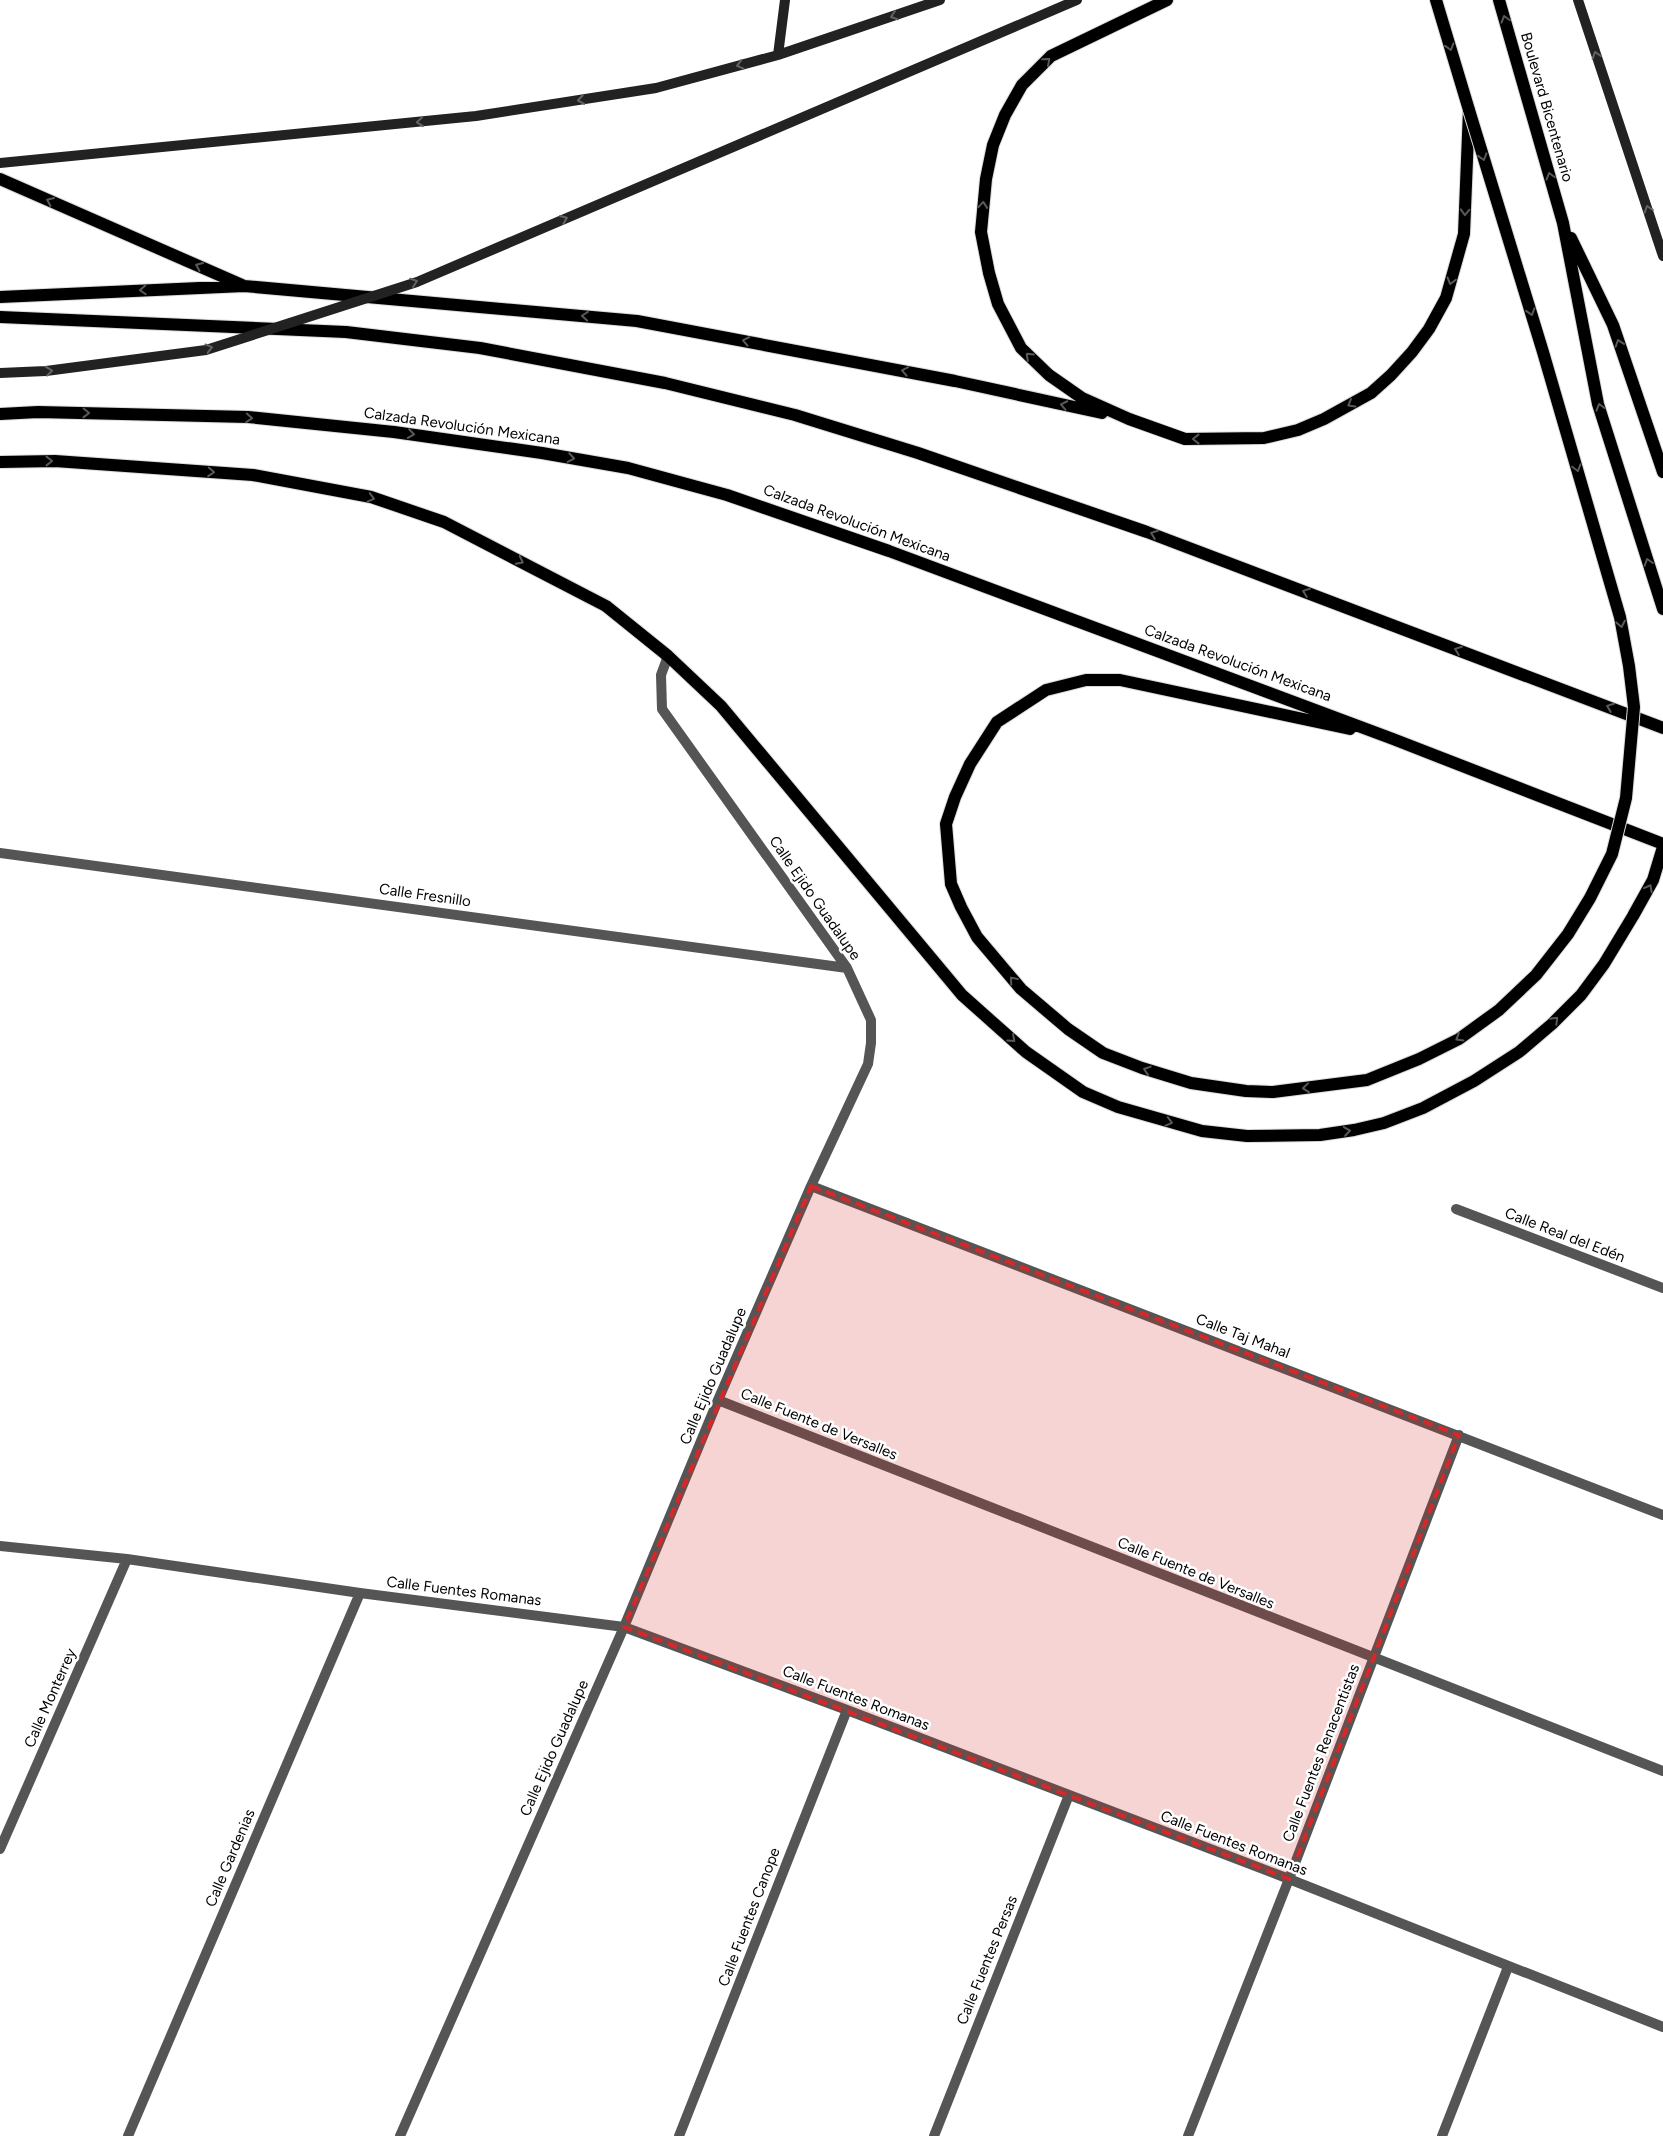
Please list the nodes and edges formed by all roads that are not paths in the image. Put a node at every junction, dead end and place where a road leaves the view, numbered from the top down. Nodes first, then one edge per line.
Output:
1 (785, 0) edge
2 (940, 0) edge
3 (1077, 0) edge
4 (1167, 0) edge
5 (1436, 0) edge
6 (1499, 0) edge
7 (1578, 0) edge
8 (778, 55) junction
9 (1469, 110) junction
10 (0, 163) edge
11 (0, 179) edge
12 (1563, 222) junction
13 (1663, 256) edge
14 (244, 286) junction
15 (0, 297) edge
16 (0, 318) edge
17 (0, 373) edge
18 (0, 414) edge
19 (1129, 419) junction
20 (0, 462) edge
21 (1663, 472) edge
22 (1663, 609) edge
23 (668, 656) junction
24 (1663, 728) edge
25 (1393, 739) junction
26 (1663, 845) edge
27 (0, 853) edge
28 (847, 968) junction
29 (811, 1186) junction
30 (1456, 1209) dead end
31 (1663, 1288) edge
32 (718, 1400) junction
33 (1458, 1435) junction
34 (1663, 1515) edge
35 (0, 1546) edge
36 (127, 1559) junction
37 (360, 1593) junction
38 (624, 1627) junction
39 (1372, 1658) junction
40 (847, 1710) junction
41 (1663, 1771) edge
42 (1068, 1795) junction
43 (0, 1849) edge
44 (1289, 1880) junction
45 (1508, 1967) junction
46 (1663, 2027) edge
47 (128, 2136) edge
48 (400, 2136) edge
49 (679, 2136) edge
50 (934, 2136) edge
51 (1188, 2136) edge
52 (1442, 2136) edge

1 - 8 main road
2 -> 8 main road
17 -> 3 main road, bridge
19 -> 4 main road
5 -> 9 main road
12 -> 6 main road, Boulevard Bicentenario
13 -> 7 main road
8 -> 10 main road
9 -> 19 main road
9 -> 25 main road, bridge
14 -> 11 main road
21 -> 12 main road
22 -> 12 main road
14 -> 15 main road
19 -> 14 main road
24 -> 16 main road
18 -> 25 main road, Calzada Revolución Mexicana
20 -> 23 main road
23 -> 26 main road
23 - 28 street, Calle Ejido Guadalupe
25 - 26 main road, Calzada Revolución Mexicana
27 - 28 street, Calle Fresnillo
28 - 29 street, Calle Ejido Guadalupe
29 - 32 street, Calle Ejido Guadalupe
29 - 33 street, Calle Taj Mahal
30 - 31 street, Calle Real del Edén
32 - 38 street, Calle Ejido Guadalupe
32 - 39 street, Calle Fuente de Versalles
33 - 34 street, Calle Taj Mahal
33 - 39 street, Calle Fuentes Renacentistas
35 - 36 street, Calle Fuentes Romanas
36 - 37 street, Calle Fuentes Romanas
36 - 43 street, Calle Monterrey
37 - 38 street, Calle Fuentes Romanas
37 - 47 street, Calle Gardenias
38 - 40 street, Calle Fuentes Romanas
38 - 48 street, Calle Ejido Guadalupe
39 - 41 street, Calle Fuente de Versalles
39 - 44 street, Calle Fuentes Renacentistas
40 - 42 street, Calle Fuentes Romanas
40 - 49 street, Calle Fuentes Canope
42 - 44 street, Calle Fuentes Romanas
42 - 50 street, Calle Fuentes Persas
44 - 45 street, Calle Fuentes Romanas
44 - 51 street, Calle Fuentes Renacentistas
45 - 46 street, Calle Fuentes Romanas
45 - 52 street

